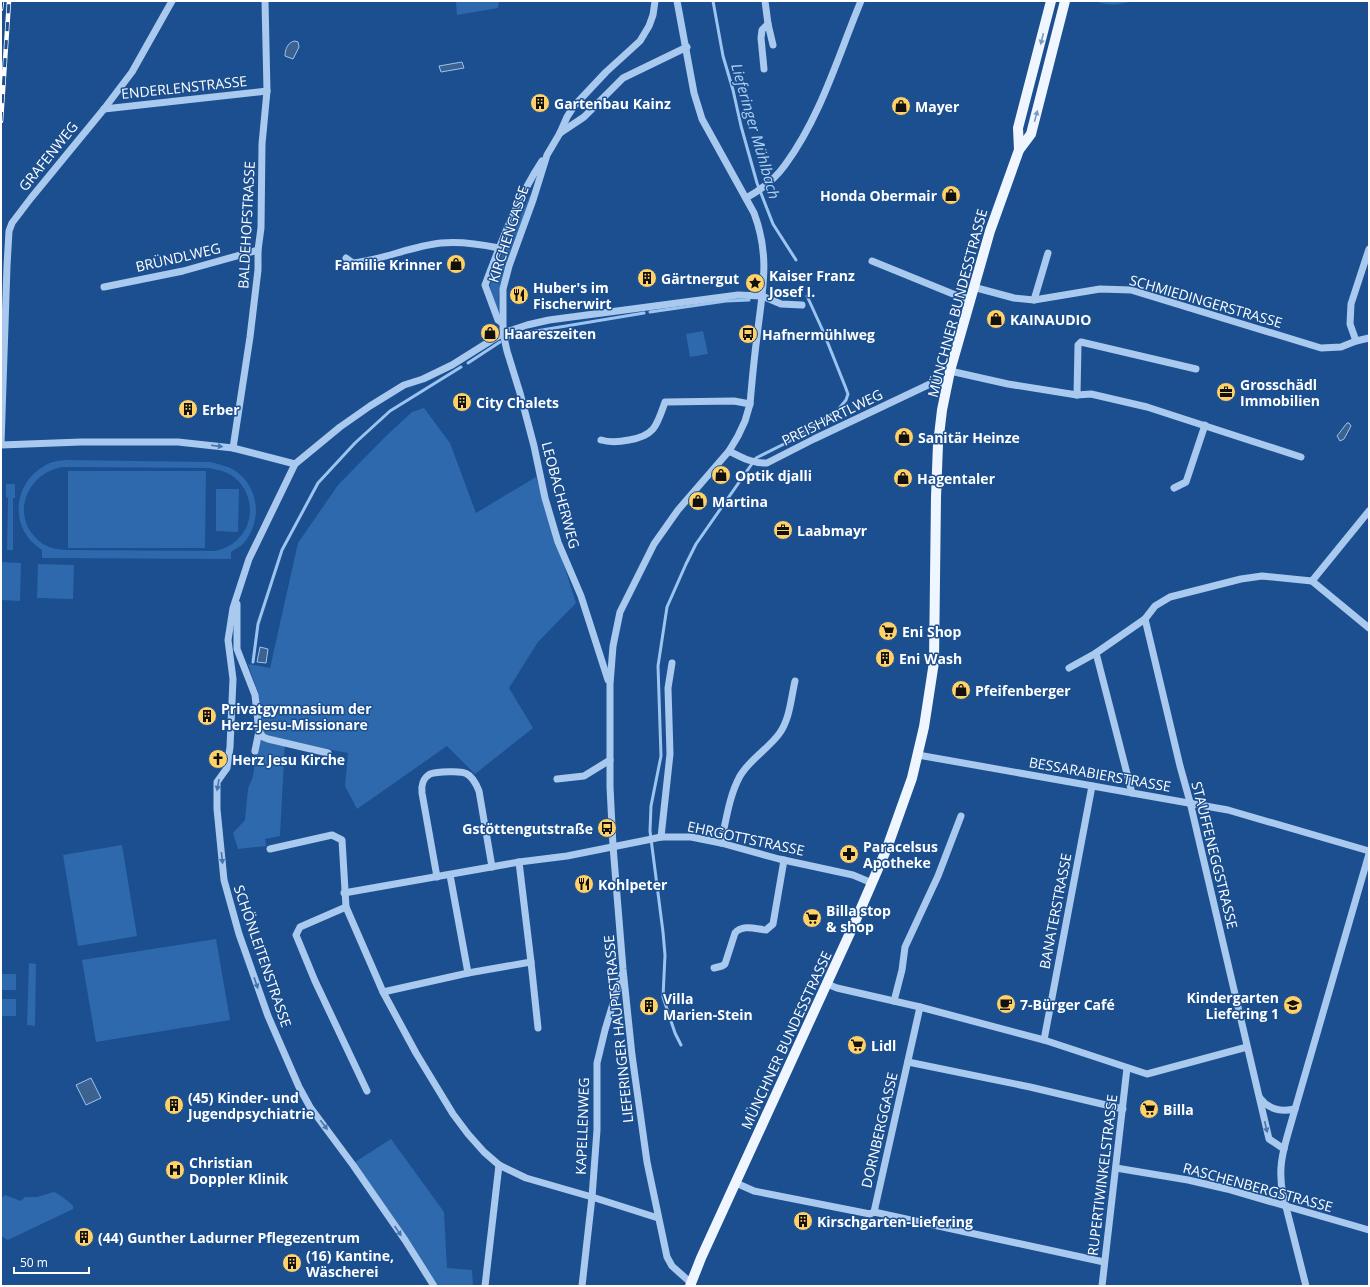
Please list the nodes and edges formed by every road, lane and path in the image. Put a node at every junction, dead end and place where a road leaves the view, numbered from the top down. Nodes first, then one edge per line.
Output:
1 (172, 1) edge
2 (265, 1) edge
3 (655, 1) edge
4 (677, 1) edge
5 (765, 1) edge
6 (861, 1) edge
7 (1051, 1) edge
8 (1065, 1) edge
9 (768, 24) junction
10 (772, 45) dead end
11 (687, 47) junction
12 (764, 70) dead end
13 (267, 91) junction
14 (104, 109) junction
15 (560, 133) junction
16 (1019, 150) junction
17 (547, 155) junction
18 (746, 198) junction
19 (499, 248) junction
20 (1369, 249) edge
21 (258, 250) junction
22 (1048, 253) dead end
23 (346, 258) dead end
24 (872, 261) dead end
25 (104, 287) dead end
26 (973, 287) junction
27 (762, 296) junction
28 (970, 299) junction
29 (1034, 300) junction
30 (802, 305) dead end
31 (502, 323) junction
32 (502, 333) junction
33 (1369, 338) edge
34 (1356, 341) junction
35 (1196, 369) dead end
36 (950, 371) junction
37 (947, 384) junction
38 (1077, 395) junction
39 (750, 404) junction
40 (1205, 425) junction
41 (601, 440) dead end
42 (1, 445) edge
43 (233, 448) junction
44 (728, 451) junction
45 (1301, 457) dead end
46 (295, 464) junction
47 (1174, 488) dead end
48 (1369, 512) edge
49 (1312, 581) junction
50 (237, 594) junction
51 (1145, 619) junction
52 (1369, 628) edge
53 (1096, 653) junction
54 (672, 663) dead end
55 (1069, 668) dead end
56 (795, 681) dead end
57 (610, 684) junction
58 (259, 731) junction
59 (255, 750) dead end
60 (328, 753) dead end
61 (918, 755) junction
62 (610, 760) junction
63 (557, 779) dead end
64 (1092, 786) junction
65 (1132, 792) junction
66 (1190, 802) junction
67 (961, 816) dead end
68 (659, 838) junction
69 (721, 843) junction
70 (613, 846) junction
71 (270, 849) dead end
72 (1369, 851) edge
73 (1369, 854) edge
74 (781, 859) junction
75 (519, 862) junction
76 (492, 867) junction
77 (450, 875) junction
78 (437, 877) junction
79 (872, 884) junction
80 (344, 893) junction
81 (346, 907) junction
82 (531, 962) junction
83 (714, 968) dead end
84 (623, 970) junction
85 (468, 973) junction
86 (827, 984) junction
87 (383, 992) junction
88 (894, 1001) junction
89 (920, 1008) junction
90 (538, 1028) dead end
91 (1044, 1040) junction
92 (1248, 1047) junction
93 (908, 1062) junction
94 (1127, 1068) junction
95 (367, 1091) dead end
96 (1259, 1096) junction
97 (1123, 1109) junction
98 (1295, 1109) junction
99 (1284, 1149) junction
100 (499, 1165) junction
101 (1116, 1168) junction
102 (736, 1183) junction
103 (592, 1197) junction
104 (1285, 1206) junction
105 (874, 1212) junction
106 (658, 1218) junction
107 (1369, 1230) edge
108 (1104, 1262) junction
109 (432, 1284) edge
110 (691, 1285) edge
111 (485, 1286) edge
112 (582, 1286) edge
113 (1102, 1286) edge
114 (1306, 1286) edge

1 - 14 street, GRAFENWEG
2 - 13 street, BALDEHOFSTRASSE
3 - 15 street, KIRCHENGASSE
4 - 11 street, LIEFERINGER HAUPTSTRASSE
5 - 9 street
6 - 18 street
7 -> 16 main road, MÜNCHNER BUNDESSTRASSE
16 -> 8 main road, MÜNCHNER BUNDESSTRASSE
9 - 10 street
9 - 12 street
11 - 15 street, KIRCHENGASSE
11 - 18 street, LIEFERINGER HAUPTSTRASSE
13 - 14 street, ENDERLENSTRASSE
13 - 21 street, BALDEHOFSTRASSE
14 - 42 street, GRAFENWEG
15 - 17 street, KIRCHENGASSE
16 - 26 main road, MÜNCHNER BUNDESSTRASSE
17 - 19 street, KIRCHENGASSE
17 - 31 street, KIRCHENGASSE
18 - 27 street, LIEFERINGER HAUPTSTRASSE
19 - 23 street, KIRCHENGASSE
19 - 31 street, KIRCHENGASSE
20 - 34 street
21 - 25 street, BRÜNDLWEG
21 - 43 street, BALDEHOFSTRASSE
22 - 29 street
24 - 28 street
26 - 28 main road, MÜNCHNER BUNDESSTRASSE
26 - 29 street, SCHMIEDINGERSTRASSE
27 - 30 street
27 - 32 street
27 - 39 street, LIEFERINGER HAUPTSTRASSE
28 - 36 main road, MÜNCHNER BUNDESSTRASSE
29 - 34 street, SCHMIEDINGERSTRASSE
31 - 32 street, KIRCHENGASSE
32 - 46 street
32 - 57 street, LEOBACHERWEG
33 - 34 street, SCHMIEDINGERSTRASSE
35 - 38 street
36 - 37 main road, MÜNCHNER BUNDESSTRASSE
36 - 38 street
37 - 44 street, PREISHARTLWEG
37 - 61 main road, MÜNCHNER BUNDESSTRASSE
38 - 40 street
39 - 41 street
39 - 44 street, LIEFERINGER HAUPTSTRASSE
40 - 45 street
40 - 47 street
42 -> 43 street
43 - 46 street
44 - 57 street, LIEFERINGER HAUPTSTRASSE
46 - 50 street, SCHÖNLEITENSTRASSE
48 - 49 street
49 - 51 street
49 - 52 street
50 - 58 street, SCHÖNLEITENSTRASSE
50 -> 109 street, SCHÖNLEITENSTRASSE
51 - 53 street
51 - 66 street, STAUFFENEGGSTRASSE
53 - 55 street
53 - 65 street
54 - 68 street
56 - 69 street
57 - 62 street, LIEFERINGER HAUPTSTRASSE
58 - 59 street, SCHÖNLEITENSTRASSE
58 - 60 street
61 - 64 street, BESSARABIERSTRASSE
61 - 79 main road, MÜNCHNER BUNDESSTRASSE
62 - 63 street
62 - 70 street, LIEFERINGER HAUPTSTRASSE
64 - 65 street, BESSARABIERSTRASSE
64 - 91 street, BANATERSTRASSE
65 - 66 street, BESSARABIERSTRASSE
66 - 72 street, BESSARABIERSTRASSE
66 - 92 street, STAUFFENEGGSTRASSE
67 - 88 street
68 - 69 street, EHRGOTTSTRASSE
68 - 70 street, EHRGOTTSTRASSE
69 - 74 street, EHRGOTTSTRASSE
70 - 75 street
70 - 84 street, LIEFERINGER HAUPTSTRASSE
71 - 80 street
73 - 98 street
74 - 79 street, EHRGOTTSTRASSE
74 - 83 street
75 - 76 street
75 - 82 street
76 - 77 street
76 - 78 street
77 - 78 street
77 - 85 street
78 - 80 street
79 - 86 main road, MÜNCHNER BUNDESSTRASSE
80 - 81 street
81 - 87 street
81 - 95 street
82 - 85 street
82 - 90 street
84 - 103 street, KAPELLENWEG
84 - 106 street, LIEFERINGER HAUPTSTRASSE
85 - 87 street
86 - 88 street
86 - 102 main road, MÜNCHNER BUNDESSTRASSE
87 - 100 street
88 - 89 street
89 - 91 street
89 - 93 street, DORNBERGGASSE
91 - 94 street
92 - 94 street
92 - 96 street, STAUFFENEGGSTRASSE
93 - 97 street
93 - 105 street, DORNBERGGASSE
94 - 97 street, RUPERTIWINKELSTRASSE
96 - 98 street
96 -> 99 street, STAUFFENEGGSTRASSE
97 - 101 street, RUPERTIWINKELSTRASSE
98 - 99 street
99 - 104 street
100 - 103 street
100 - 111 street
101 - 104 street, RASCHENBERGSTRASSE
101 - 108 street, RUPERTIWINKELSTRASSE
102 - 105 street
102 - 110 main road, MÜNCHNER BUNDESSTRASSE
103 - 106 street
103 - 112 street, KAPELLENWEG
104 - 107 street, RASCHENBERGSTRASSE
104 - 114 street
105 - 108 street
106 - 110 street, LIEFERINGER HAUPTSTRASSE
108 - 113 street, RUPERTIWINKELSTRASSE

